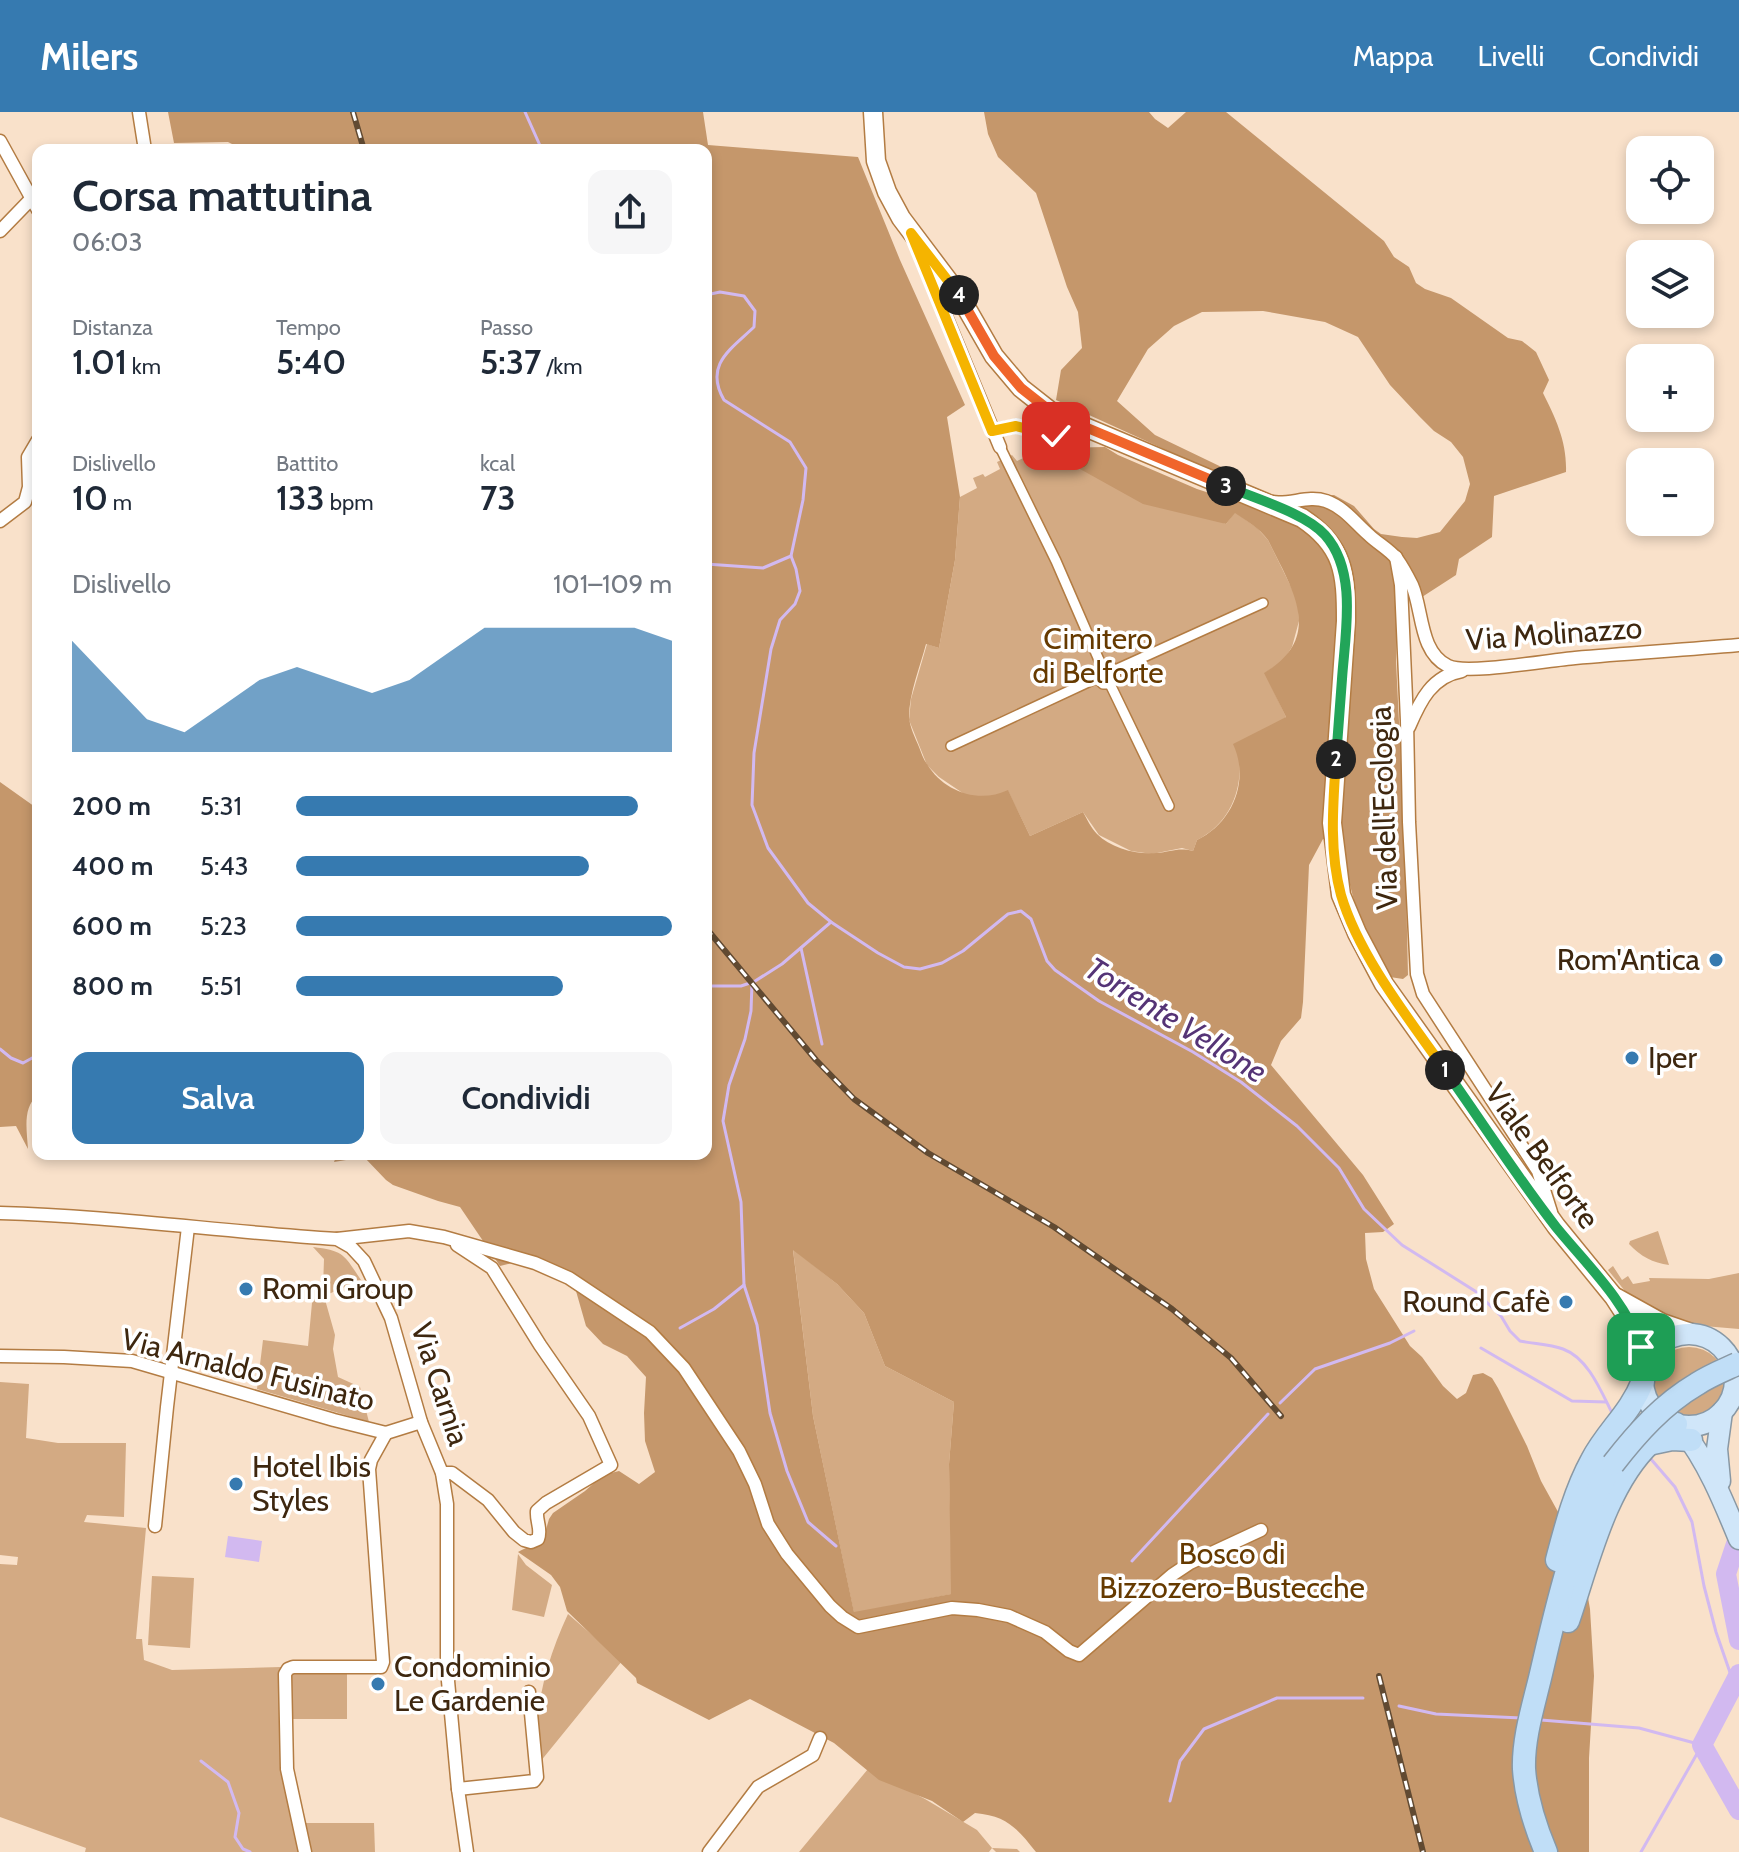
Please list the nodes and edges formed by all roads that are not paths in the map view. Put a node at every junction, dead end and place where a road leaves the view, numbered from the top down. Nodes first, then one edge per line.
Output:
1 (139, 112) edge
2 (873, 112) edge
3 (0, 141) edge
4 (144, 144) edge
5 (32, 199) edge
6 (32, 206) edge
7 (0, 231) edge
8 (911, 233) junction
9 (992, 431) junction
10 (1000, 447) joint
11 (32, 450) edge
12 (1081, 460) dead end
13 (1259, 500) junction
14 (0, 521) edge
15 (1396, 557) junction
16 (1263, 603) dead end
17 (1739, 645) edge
18 (1102, 667) junction
19 (1115, 670) junction
20 (1467, 670) junction
21 (1097, 678) junction
22 (1110, 684) junction
23 (1407, 730) junction
24 (951, 746) dead end
25 (1169, 806) dead end
26 (0, 1213) edge
27 (1556, 1226) junction
28 (188, 1227) junction
29 (444, 1237) junction
30 (337, 1239) junction
31 (1614, 1297) junction
32 (1694, 1334) junction
33 (1739, 1336) edge
34 (1714, 1342) junction
35 (0, 1356) edge
36 (1739, 1362) edge
37 (172, 1372) junction
38 (1644, 1375) junction
39 (1737, 1387) edge
40 (1722, 1412) junction
41 (421, 1422) junction
42 (1682, 1430) junction
43 (386, 1433) junction
44 (442, 1473) junction
45 (1722, 1497) junction
46 (155, 1526) dead end
47 (1261, 1530) dead end
48 (1739, 1539) edge
49 (529, 1692) dead end
50 (1536, 1695) junction
51 (820, 1738) dead end
52 (458, 1789) junction
53 (1537, 1825) junction
54 (305, 1852) edge
55 (467, 1852) edge
56 (709, 1852) edge
57 (1546, 1852) edge
58 (1555, 1852) edge

1 - 4 street
2 - 8 main road, Viale Belforte
3 - 5 street
6 - 7 street
8 - 9 street
8 - 13 main road, Viale Belforte
9 - 10 street
9 - 12 street
10 - 18 street
11 - 14 street
13 - 15 street
13 - 27 main road, Viale Belforte
15 - 20 street, Via Molinazzo
15 - 23 street, Via dell'Ecologia
16 - 19 street
17 - 20 street, Via Molinazzo
18 - 19 street
18 - 21 street
19 - 22 street
20 - 23 street
21 - 22 street
21 - 24 street
22 - 25 street
23 - 27 street, Via dell'Ecologia
26 - 28 street
27 - 31 main road, Viale Belforte
28 - 30 street
28 - 37 street
29 - 30 street
29 - 44 street
29 - 47 street
30 - 41 street, Via Carnia
31 - 32 main road, Viale Belforte
31 - 38 main road, Viale Belforte
32 - 34 main road
32 - 38 main road
33 - 34 main road
34 - 39 main road
35 - 37 street, Via Arnaldo Fusinato
36 - 50 highway, bridge
37 - 43 street, Via Arnaldo Fusinato
37 - 46 street
38 - 42 main road
38 - 50 highway
39 - 40 main road
40 - 42 main road
40 - 45 main road
41 - 43 street, Via Arnaldo Fusinato
41 - 44 street, Via Carnia
42 - 45 main road
42 - 50 highway
43 - 54 street, Via Arnaldo Fusinato
44 - 52 street, Via Carnia
45 - 48 main road
49 - 52 street
50 - 53 highway
51 - 56 street
52 - 55 street, Via Carnia
53 - 57 highway
53 - 58 highway

